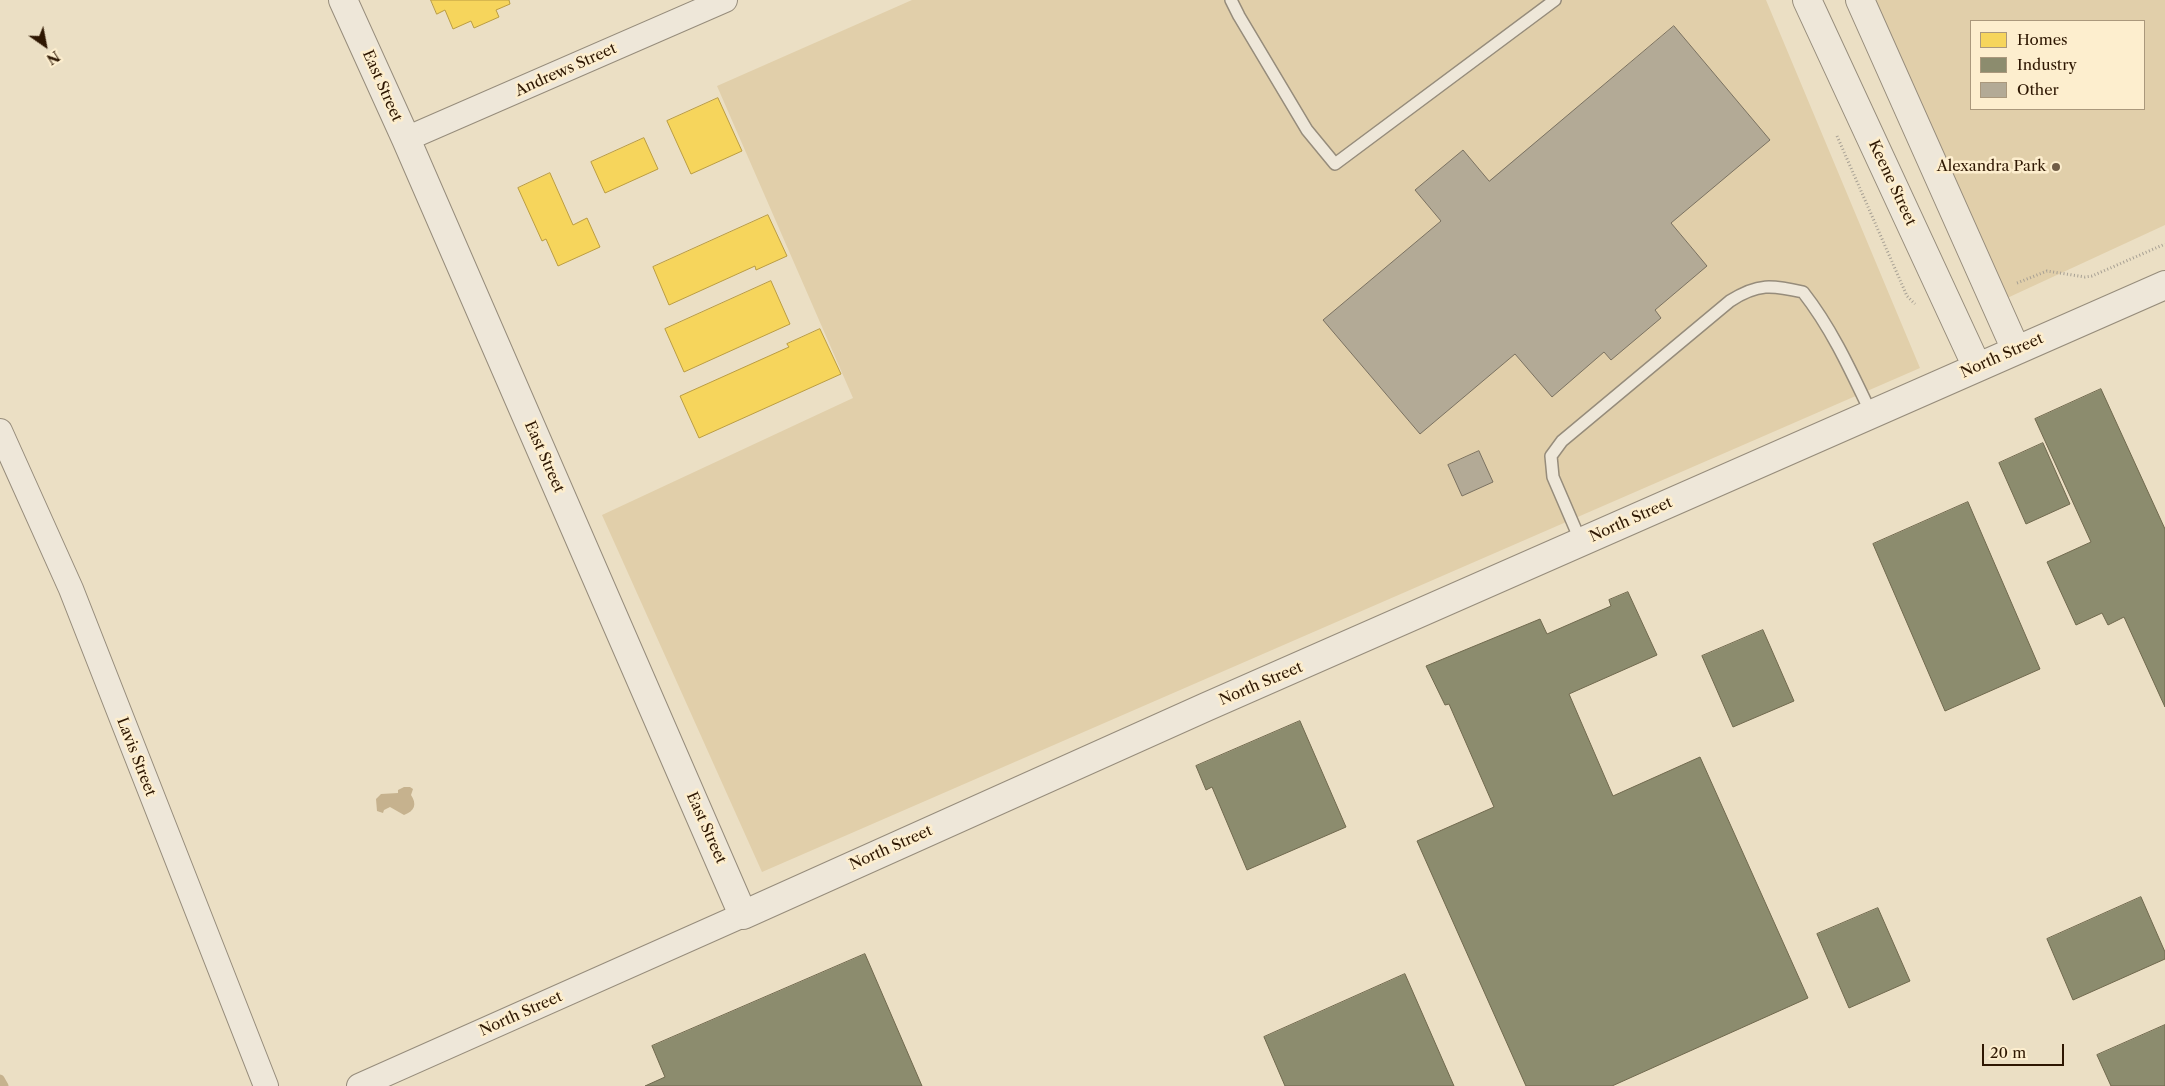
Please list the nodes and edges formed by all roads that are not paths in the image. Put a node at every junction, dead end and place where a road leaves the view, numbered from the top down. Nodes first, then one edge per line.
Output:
1 (343, 0) edge
2 (725, 0) edge
3 (1231, 0) edge
4 (1555, 0) edge
5 (1807, 0) edge
6 (1860, 0) edge
7 (406, 139) junction
8 (2165, 285) edge
9 (2016, 350) junction
10 (1977, 367) junction
11 (1871, 413) junction
12 (0, 431) edge
13 (1581, 542) junction
14 (743, 915) junction
15 (266, 1086) edge
16 (359, 1086) edge

1 - 7 street, East Street
2 - 7 street, Andrews Street
3 - 4 lane
5 - 10 street, Keene Street
6 - 9 street
7 - 14 street, East Street
8 - 9 street, North Street
9 - 10 street, North Street
10 - 11 street, North Street
11 - 13 street, North Street
11 - 13 lane
12 - 15 street, Lavis Street
13 - 14 street, North Street
14 - 16 street, North Street

